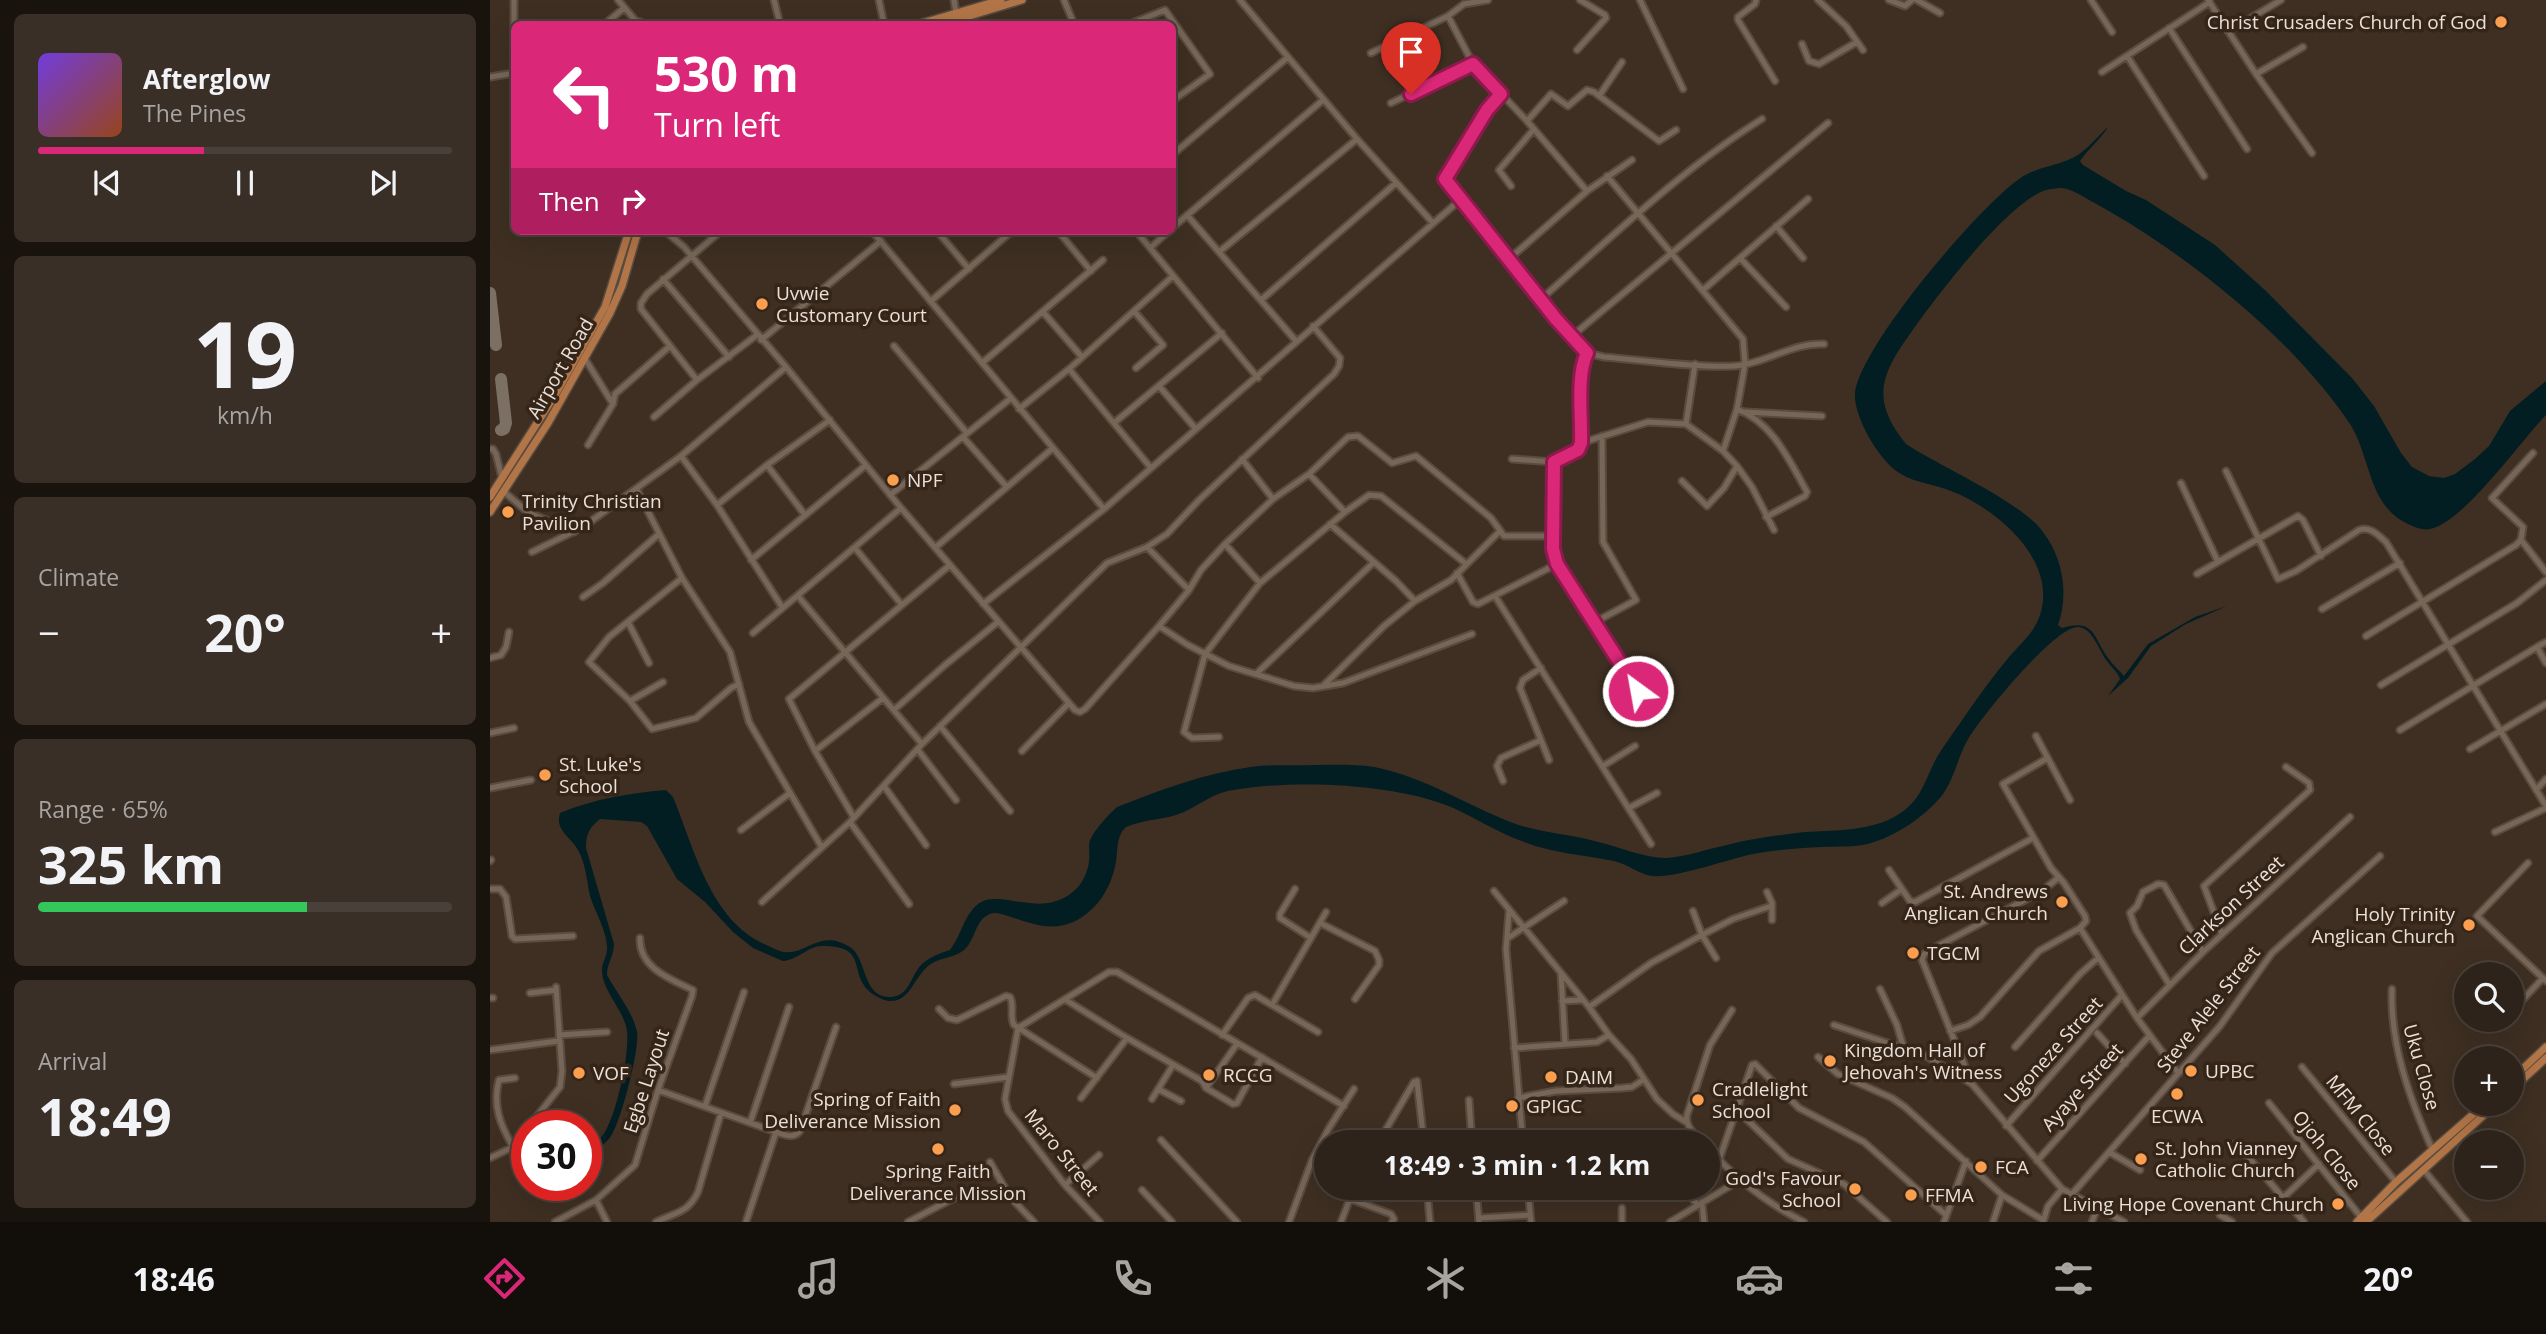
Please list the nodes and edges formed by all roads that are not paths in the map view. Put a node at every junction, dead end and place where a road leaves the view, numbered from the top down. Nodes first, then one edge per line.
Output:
1 (514, 0) edge
2 (618, 0) edge
3 (774, 0) edge
4 (879, 0) edge
5 (954, 0) edge
6 (1001, 0) edge
7 (1023, 0) edge
8 (1064, 0) edge
9 (1240, 0) edge
10 (1488, 0) edge
11 (1580, 0) edge
12 (1640, 0) edge
13 (1756, 0) edge
14 (1818, 0) edge
15 (1889, 0) edge
16 (1912, 0) edge
17 (1917, 0) edge
18 (2091, 0) edge
19 (2281, 0) edge
20 (2209, 1) edge
21 (1463, 2) edge
22 (624, 8) junction
23 (1940, 13) dead end
24 (1448, 16) junction
25 (959, 19) edge
26 (514, 21) edge
27 (609, 21) edge
28 (638, 21) edge
29 (779, 21) edge
30 (883, 21) edge
31 (1073, 21) edge
32 (1138, 21) edge
33 (1173, 21) edge
34 (1176, 26) edge
35 (2169, 29) junction
36 (2229, 31) junction
37 (2112, 32) dead end
38 (1857, 43) junction
39 (1802, 44) dead end
40 (2303, 47) dead end
41 (1577, 50) dead end
42 (1863, 50) dead end
43 (1371, 53) dead end
44 (2127, 55) junction
45 (1287, 58) junction
46 (1622, 62) dead end
47 (1473, 64) junction
48 (2102, 72) dead end
49 (511, 74) edge
50 (2256, 74) junction
51 (490, 77) edge
52 (1775, 81) dead end
53 (1683, 89) dead end
54 (1501, 94) junction
55 (1599, 96) junction
56 (1176, 98) edge
57 (1323, 100) junction
58 (1391, 103) dead end
59 (1762, 118) dead end
60 (1528, 121) junction
61 (1828, 123) dead end
62 (1534, 129) junction
63 (1676, 131) dead end
64 (1357, 139) junction
65 (2247, 149) dead end
66 (1176, 152) edge
67 (2312, 153) dead end
68 (1632, 160) dead end
69 (1606, 176) junction
70 (2204, 176) dead end
71 (1396, 183) junction
72 (1511, 186) dead end
73 (1587, 191) junction
74 (1808, 199) dead end
75 (1460, 200) junction
76 (1638, 214) junction
77 (1187, 215) junction
78 (1433, 223) junction
79 (1176, 225) edge
80 (1776, 226) junction
81 (628, 235) edge
82 (637, 235) edge
83 (669, 235) edge
84 (716, 235) edge
85 (876, 235) edge
86 (940, 235) edge
87 (1007, 235) edge
88 (1061, 235) edge
89 (1140, 235) edge
90 (1164, 235) edge
91 (881, 241) junction
92 (1150, 247) junction
93 (1220, 252) junction
94 (1671, 253) junction
95 (691, 256) junction
96 (1803, 257) dead end
97 (1740, 258) junction
98 (1509, 259) junction
99 (1103, 260) dead end
100 (969, 269) junction
101 (1090, 271) junction
102 (1174, 276) junction
103 (663, 279) junction
104 (1703, 290) junction
105 (1541, 299) junction
106 (1261, 300) junction
107 (931, 301) junction
108 (1786, 307) dead end
109 (1134, 310) junction
110 (1043, 312) junction
111 (1313, 326) junction
112 (1222, 333) junction
113 (1572, 336) junction
114 (759, 337) junction
115 (1296, 341) junction
116 (1824, 344) dead end
117 (670, 346) junction
118 (894, 346) dead end
119 (1587, 353) junction
120 (584, 357) junction
121 (729, 357) junction
122 (1082, 357) junction
123 (982, 363) junction
124 (1695, 364) junction
125 (1745, 364) junction
126 (786, 367) junction
127 (1136, 368) dead end
128 (1069, 369) junction
129 (1258, 378) junction
130 (697, 380) junction
131 (1158, 386) junction
132 (558, 397) junction
133 (1010, 399) junction
134 (613, 404) junction
135 (1019, 409) junction
136 (1737, 409) junction
137 (1745, 412) junction
138 (1822, 416) dead end
139 (654, 417) dead end
140 (830, 421) junction
141 (1114, 423) junction
142 (1686, 424) junction
143 (1196, 429) junction
144 (965, 435) junction
145 (1602, 436) junction
146 (1581, 443) junction
147 (588, 445) dead end
148 (1053, 448) junction
149 (490, 449) edge
150 (1723, 451) junction
151 (2533, 453) dead end
152 (681, 456) junction
153 (1512, 459) dead end
154 (1242, 460) junction
155 (1554, 462) junction
156 (767, 465) junction
157 (866, 465) junction
158 (1737, 467) junction
159 (1151, 468) junction
160 (2226, 471) dead end
161 (1309, 474) junction
162 (502, 478) junction
163 (1682, 481) dead end
164 (2181, 484) dead end
165 (1007, 487) junction
166 (637, 489) junction
167 (503, 491) junction
168 (890, 495) junction
169 (490, 497) edge
170 (1273, 499) junction
171 (717, 505) junction
172 (901, 508) junction
173 (1104, 509) junction
174 (490, 512) edge
175 (1345, 512) junction
176 (805, 514) junction
177 (1766, 517) junction
178 (1331, 524) junction
179 (1774, 530) dead end
180 (1500, 531) junction
181 (574, 532) junction
182 (659, 534) junction
183 (1554, 536) junction
184 (2257, 538) junction
185 (2521, 540) junction
186 (1225, 544) junction
187 (936, 547) junction
188 (1147, 547) junction
189 (855, 548) junction
190 (532, 552) dead end
191 (2321, 556) junction
192 (751, 560) junction
193 (2218, 562) junction
194 (1373, 563) junction
195 (1465, 563) junction
196 (2400, 563) junction
197 (1557, 564) junction
198 (950, 565) junction
199 (2546, 572) edge
200 (1457, 573) junction
201 (2197, 574) dead end
202 (682, 578) junction
203 (2546, 580) edge
204 (1260, 583) junction
205 (1189, 590) junction
206 (797, 596) junction
207 (1495, 596) junction
208 (583, 597) dead end
209 (1415, 601) junction
210 (2423, 601) junction
211 (983, 604) junction
212 (902, 605) junction
213 (782, 607) junction
214 (2322, 610) dead end
215 (998, 621) junction
216 (628, 622) junction
217 (1595, 622) junction
218 (1159, 626) junction
219 (509, 632) dead end
220 (753, 634) dead end
221 (1472, 634) dead end
222 (2366, 636) dead end
223 (2546, 642) edge
224 (2449, 643) junction
225 (2537, 647) junction
226 (1020, 648) junction
227 (845, 653) junction
228 (1205, 654) junction
229 (490, 658) edge
230 (649, 663) dead end
231 (2546, 663) edge
232 (1541, 668) junction
233 (1256, 674) junction
234 (663, 682) dead end
235 (739, 684) junction
236 (2381, 685) dead end
237 (2473, 685) junction
238 (1323, 686) junction
239 (1638, 691) dead end
240 (883, 698) junction
241 (630, 701) junction
242 (1069, 703) junction
243 (2546, 704) edge
244 (894, 710) junction
245 (940, 726) junction
246 (514, 728) dead end
247 (2400, 730) dead end
248 (2500, 731) junction
249 (490, 733) edge
250 (2035, 736) dead end
251 (1219, 737) dead end
252 (1541, 740) junction
253 (1636, 746) dead end
254 (920, 747) junction
255 (2470, 749) dead end
256 (815, 751) junction
257 (1021, 751) dead end
258 (2046, 759) junction
259 (1549, 760) dead end
260 (1603, 766) junction
261 (2286, 767) dead end
262 (2546, 779) edge
263 (531, 780) dead end
264 (1503, 781) dead end
265 (884, 786) junction
266 (490, 788) edge
267 (2536, 790) junction
268 (790, 793) junction
269 (1657, 793) dead end
270 (956, 800) dead end
271 (2070, 800) dead end
272 (2546, 807) edge
273 (1629, 808) junction
274 (1010, 811) dead end
275 (2350, 817) dead end
276 (851, 819) junction
277 (740, 830) dead end
278 (2495, 832) dead end
279 (2033, 838) junction
280 (1651, 844) dead end
281 (926, 845) dead end
282 (821, 846) junction
283 (2380, 856) dead end
284 (2528, 863) dead end
285 (1889, 870) dead end
286 (2057, 878) junction
287 (490, 889) edge
288 (1295, 889) dead end
289 (1902, 889) junction
290 (1494, 891) dead end
291 (1767, 891) dead end
292 (1564, 901) dead end
293 (762, 902) dead end
294 (1882, 903) dead end
295 (909, 904) dead end
296 (1771, 906) junction
297 (1693, 911) dead end
298 (1326, 912) dead end
299 (1509, 912) junction
300 (1772, 920) dead end
301 (1320, 923) junction
302 (1522, 928) junction
303 (2080, 928) junction
304 (1702, 934) junction
305 (2222, 934) junction
306 (573, 936) dead end
307 (640, 938) dead end
308 (1311, 938) junction
309 (1507, 939) junction
310 (2203, 952) junction
311 (1716, 958) dead end
312 (2098, 958) junction
313 (1561, 974) junction
314 (2545, 979) edge
315 (2169, 984) junction
316 (1880, 989) dead end
317 (2392, 989) dead end
318 (744, 992) dead end
319 (530, 993) dead end
320 (2122, 995) junction
321 (1355, 999) dead end
322 (2524, 999) edge
323 (1066, 1000) junction
324 (1582, 1000) junction
325 (1562, 1001) junction
326 (1272, 1005) junction
327 (789, 1007) dead end
328 (1589, 1007) junction
329 (939, 1009) dead end
330 (1732, 1010) dead end
331 (2137, 1018) junction
332 (1834, 1025) dead end
333 (836, 1027) dead end
334 (1018, 1028) junction
335 (1951, 1031) junction
336 (607, 1032) dead end
337 (1318, 1032) dead end
338 (2097, 1033) dead end
339 (1222, 1035) junction
340 (1609, 1035) junction
341 (2150, 1035) junction
342 (558, 1038) junction
343 (1127, 1038) junction
344 (1237, 1044) junction
345 (1565, 1044) junction
346 (2015, 1047) dead end
347 (2546, 1047) edge
348 (1514, 1048) junction
349 (1905, 1049) junction
350 (490, 1050) edge
351 (1262, 1057) junction
352 (1818, 1057) dead end
353 (2546, 1058) edge
354 (2125, 1064) junction
355 (1173, 1065) junction
356 (2302, 1067) dead end
357 (2524, 1068) edge
358 (2178, 1073) junction
359 (1009, 1077) junction
360 (1097, 1077) junction
361 (515, 1078) dead end
362 (2524, 1078) edge
363 (1643, 1080) junction
364 (954, 1084) dead end
365 (1972, 1084) junction
366 (1206, 1088) junction
367 (1158, 1089) junction
368 (1354, 1089) dead end
369 (658, 1090) junction
370 (1081, 1098) dead end
371 (1518, 1098) junction
372 (1152, 1099) dead end
373 (1469, 1100) dead end
374 (1181, 1101) dead end
375 (2269, 1103) dead end
376 (705, 1106) junction
377 (1344, 1106) junction
378 (542, 1110) edge
379 (1738, 1111) junction
380 (721, 1113) junction
381 (2473, 1116) edge
382 (2483, 1116) edge
383 (1686, 1122) junction
384 (750, 1123) junction
385 (2006, 1126) junction
386 (1386, 1130) edge
387 (1422, 1130) edge
388 (1471, 1130) edge
389 (1522, 1130) edge
390 (1692, 1130) edge
391 (776, 1132) junction
392 (1161, 1140) dead end
393 (511, 1143) edge
394 (2236, 1143) dead end
395 (511, 1148) edge
396 (2109, 1152) junction
397 (2433, 1152) junction
398 (1099, 1155) dead end
399 (1720, 1157) edge
400 (490, 1158) edge
401 (1720, 1161) edge
402 (1966, 1161) junction
403 (2037, 1161) junction
404 (990, 1162) dead end
405 (2319, 1164) junction
406 (2423, 1169) junction
407 (2140, 1170) dead end
408 (1740, 1180) junction
409 (2396, 1182) junction
410 (1065, 1185) junction
411 (2062, 1189) junction
412 (1142, 1190) dead end
413 (2072, 1194) junction
414 (602, 1195) edge
415 (2002, 1195) junction
416 (954, 1198) dead end
417 (2283, 1198) junction
418 (1350, 1200) edge
419 (1353, 1200) edge
420 (1428, 1200) edge
421 (1477, 1200) edge
422 (1529, 1200) edge
423 (1697, 1200) edge
424 (594, 1201) edge
425 (596, 1201) edge
426 (1700, 1203) junction
427 (1622, 1208) dead end
428 (2096, 1209) junction
429 (2220, 1215) dead end
430 (1530, 1218) edge
431 (1945, 1219) edge
432 (1479, 1220) edge
433 (2043, 1221) edge
434 (2361, 1221) edge
435 (555, 1222) edge
436 (607, 1222) edge
437 (656, 1222) edge
438 (746, 1222) edge
439 (908, 1222) edge
440 (1034, 1222) edge
441 (1100, 1222) edge
442 (1172, 1222) edge
443 (1237, 1222) edge
444 (1289, 1222) edge
445 (1341, 1222) edge
446 (1392, 1222) edge
447 (1430, 1222) edge
448 (1622, 1222) edge
449 (1670, 1222) edge
450 (1704, 1222) edge
451 (1804, 1222) edge
452 (1886, 1222) edge
453 (1993, 1222) edge
454 (2092, 1222) edge
455 (2124, 1222) edge
456 (2232, 1222) edge
457 (2304, 1222) edge
458 (2467, 1222) edge

1 - 26 street
2 - 22 street
3 - 29 street
4 - 30 street
5 - 25 street
6 - 25 main road
7 - 25 main road
8 - 31 street
9 - 45 street
10 - 21 street
11 - 41 street
12 - 53 street
13 - 52 street
14 - 38 street
15 - 16 street
17 - 23 street
18 - 37 street
19 - 36 street
20 - 35 street
20 - 36 street
21 - 24 street
22 - 27 street
22 - 28 street
24 - 43 street
24 - 47 street
32 - 33 street
34 - 56 street
35 - 44 street
35 - 65 street
36 - 50 street
38 - 39 street
38 - 42 street
40 - 50 street
44 - 48 street
44 - 70 street
45 - 57 street
45 - 66 street
46 - 55 street
47 - 54 street
47 - 58 street
49 - 51 street
50 - 67 street
54 - 60 street
54 - 75 street
55 - 60 street
55 - 63 street
57 - 64 street
57 - 77 street
59 - 76 street
60 - 62 street
61 - 94 street
62 - 72 street
62 - 73 street
64 - 71 street
64 - 93 street
68 - 69 street
69 - 73 street
69 - 76 street
71 - 78 street
71 - 106 street
73 - 98 street
74 - 80 street
75 - 78 street
75 - 98 street
76 - 94 street
76 - 105 street
77 - 79 street
77 - 93 street
78 - 111 street
80 - 96 street
80 - 97 street
81 - 132 main road, Airport Road
82 - 120 main road, Airport Road
83 - 95 street
84 - 95 street
85 - 91 street
86 - 100 street
87 - 100 street
88 - 101 street
89 - 92 street
90 - 92 street
91 - 107 street
91 - 114 street
92 - 102 street
93 - 106 street
94 - 104 street
94 - 113 street
95 - 103 street
95 - 114 street
97 - 104 street
97 - 108 street
98 - 105 street
99 - 101 street
100 - 107 street
101 - 110 street
102 - 109 street
102 - 112 street
103 - 117 street
103 - 121 street
104 - 125 street
105 - 113 street
106 - 115 street
107 - 123 street
109 - 122 street
109 - 127 street
110 - 122 street
110 - 123 street
111 - 115 street
111 - 154 street
112 - 129 street
112 - 131 street
113 - 119 street
114 - 121 street
114 - 126 street
115 - 129 street
116 - 125 street
117 - 130 street
117 - 134 street
118 - 144 street
119 - 124 street
119 - 146 street
120 - 132 main road, Airport Road
120 - 134 street
121 - 130 street
122 - 128 street
123 - 133 street
124 - 125 street
124 - 142 street
125 - 136 street
126 - 140 street
126 - 152 street
128 - 135 street
128 - 141 street
129 - 143 street
130 - 139 street
131 - 141 street
131 - 143 street
132 - 162 main road, Airport Road
132 - 167 main road, Airport Road
133 - 135 street
133 - 144 street
134 - 147 street
135 - 148 street
136 - 137 street
136 - 150 street
137 - 138 street
137 - 177 street
140 - 156 street
140 - 157 street
141 - 159 street
142 - 145 street
142 - 150 street
143 - 159 street
144 - 165 street
144 - 168 street
145 - 146 street
145 - 217 street
146 - 155 street
148 - 165 street
148 - 173 street
149 - 162 street
150 - 158 street
151 - 185 street
152 - 166 street
152 - 171 street
153 - 155 street
154 - 170 street
154 - 188 street
155 - 183 street
156 - 171 street
156 - 176 street
157 - 168 street
157 - 176 street
158 - 163 street
158 - 177 street
159 - 173 street
160 - 184 street
161 - 170 street
161 - 175 street
161 - 180 street
162 - 169 main road, Airport Road
164 - 193 street
165 - 187 street
166 - 181 street
166 - 182 street
167 - 174 main road, Airport Road
167 - 181 street
168 - 172 street
170 - 186 street
171 - 192 street
172 - 187 street
172 - 189 street
173 - 211 street
175 - 178 street
175 - 195 street
176 - 192 street
177 - 179 street
178 - 194 street
178 - 204 street
180 - 183 street
180 - 195 street
181 - 190 street
182 - 202 street
182 - 208 street
183 - 197 street
184 - 191 street
184 - 191 street
184 - 193 street
185 - 199 street
185 - 210 street
186 - 204 street
186 - 205 street
187 - 198 street
188 - 205 street
188 - 226 street
189 - 206 street
189 - 212 street
191 - 196 street
192 - 213 street
193 - 201 street
194 - 209 street
194 - 233 street
195 - 200 street
196 - 210 street
196 - 214 street
197 - 207 street
197 - 217 street
198 - 211 street
198 - 212 street
200 - 207 street
200 - 209 street
202 - 216 street
202 - 235 street
203 - 224 street
204 - 228 street
205 - 218 street
206 - 213 street
206 - 227 street
207 - 232 street
209 - 238 street
210 - 222 street
210 - 224 street
211 - 215 street
212 - 227 street
213 - 220 street
215 - 226 street
215 - 244 street
216 - 230 street
216 - 241 street
217 - 239 street
218 - 228 street
218 - 242 street
219 - 229 street
221 - 238 street
223 - 225 street
224 - 236 street
224 - 237 street
225 - 231 street
225 - 237 street
226 - 242 street
226 - 245 street
227 - 240 street
227 - 256 street
228 - 233 street
228 - 251 street
232 - 252 street
232 - 260 street
233 - 238 street
234 - 241 street
235 - 241 street
235 - 268 street
237 - 247 street
237 - 248 street
240 - 244 street
240 - 256 street
242 - 257 street
243 - 248 street
244 - 254 street
245 - 254 street
245 - 274 street
246 - 249 street
248 - 255 street
248 - 267 street
250 - 258 street
252 - 259 street
252 - 264 street
253 - 260 street
254 - 265 street
254 - 270 street
256 - 276 street
258 - 271 street
258 - 279 street
260 - 273 street
261 - 305 street
262 - 267 street
263 - 266 street
265 - 276 street
265 - 281 street
267 - 272 street
268 - 277 street
268 - 282 street
269 - 273 street
272 - 278 street
273 - 280 street
275 - 305 street, Clarkson Street
276 - 282 street
276 - 295 street
279 - 286 street
279 - 289 street
282 - 293 street
283 - 358 street, Steve Alele Street
284 - 314 street
285 - 289 street
286 - 303 street
286 - 335 street
287 - 306 street
288 - 308 street
289 - 294 street
290 - 299 street
291 - 296 street
292 - 302 street
296 - 300 street
296 - 304 street
297 - 304 street
298 - 301 street
299 - 302 street
299 - 309 street
301 - 308 street
301 - 321 street
302 - 309 street
302 - 313 street
303 - 312 street
303 - 335 street
304 - 311 street
304 - 328 street
305 - 310 street, Clarkson Street
307 - 369 street, Egbe Layout
308 - 326 street
309 - 348 street
310 - 315 street, Clarkson Street
310 - 315 street
312 - 320 street
312 - 346 street
313 - 324 street
313 - 325 street
314 - 322 street
315 - 331 street, Clarkson Street
316 - 349 street
317 - 397 street, Uku Close
318 - 376 street
319 - 342 street
320 - 331 street
320 - 385 street, Ugoneze Street
323 - 334 street
323 - 339 street
323 - 343 street
324 - 325 street
324 - 328 street
325 - 345 street
326 - 337 street
326 - 339 street
327 - 384 street
328 - 340 street
329 - 334 street
330 - 383 street
331 - 341 street
332 - 349 street
333 - 391 street
334 - 359 street
334 - 360 street
335 - 365 street
336 - 342 street
338 - 354 street
339 - 344 street
340 - 345 street
340 - 363 street
341 - 354 street, Ayaye Street
341 - 358 street
342 - 350 street
342 - 378 street
343 - 355 street
343 - 360 street
344 - 351 street
344 - 366 street
345 - 348 street
347 - 357 main road
348 - 371 street
349 - 365 street
351 - 366 street
351 - 377 street
352 - 402 street
353 - 362 main road
354 - 403 street, Ayaye Street
355 - 366 street
355 - 367 street
356 - 409 street, MFM Close
358 - 396 street, Steve Alele Street
359 - 364 street
359 - 410 street, Maro Street
360 - 370 street
361 - 393 street
363 - 371 street
363 - 383 street
365 - 385 street
367 - 372 street
367 - 374 street
368 - 377 street
369 - 376 street
369 - 414 street, Egbe Layout
371 - 389 street
373 - 388 street
375 - 405 street, Ojoh Close
376 - 380 street
377 - 444 street
379 - 399 street
379 - 431 street
379 - 452 street
380 - 384 street
380 - 437 street
381 - 397 main road
382 - 406 main road
383 - 390 street
384 - 391 street
385 - 403 street
386 - 387 street
391 - 438 street
392 - 443 street
394 - 417 street
395 - 400 street
396 - 407 street
396 - 413 street, Steve Alele Street
397 - 409 main road
398 - 410 street
401 - 408 street
402 - 415 street
402 - 431 street
403 - 411 street
404 - 440 street
405 - 417 street
405 - 434 street, Ojoh Close
406 - 434 main road
406 - 458 street
408 - 426 street
408 - 451 street
409 - 434 main road
410 - 441 street, Maro Street
411 - 413 street
411 - 433 street
412 - 442 street
413 - 428 street
415 - 433 street
415 - 453 street
416 - 439 street
417 - 457 street
418 - 445 street
419 - 446 street
420 - 447 street
421 - 432 street
422 - 430 street
423 - 426 street
424 - 435 street, Egbe Layout
425 - 436 street
426 - 449 street
426 - 450 street
427 - 448 street
428 - 454 street
428 - 455 street
429 - 456 street
430 - 432 street

